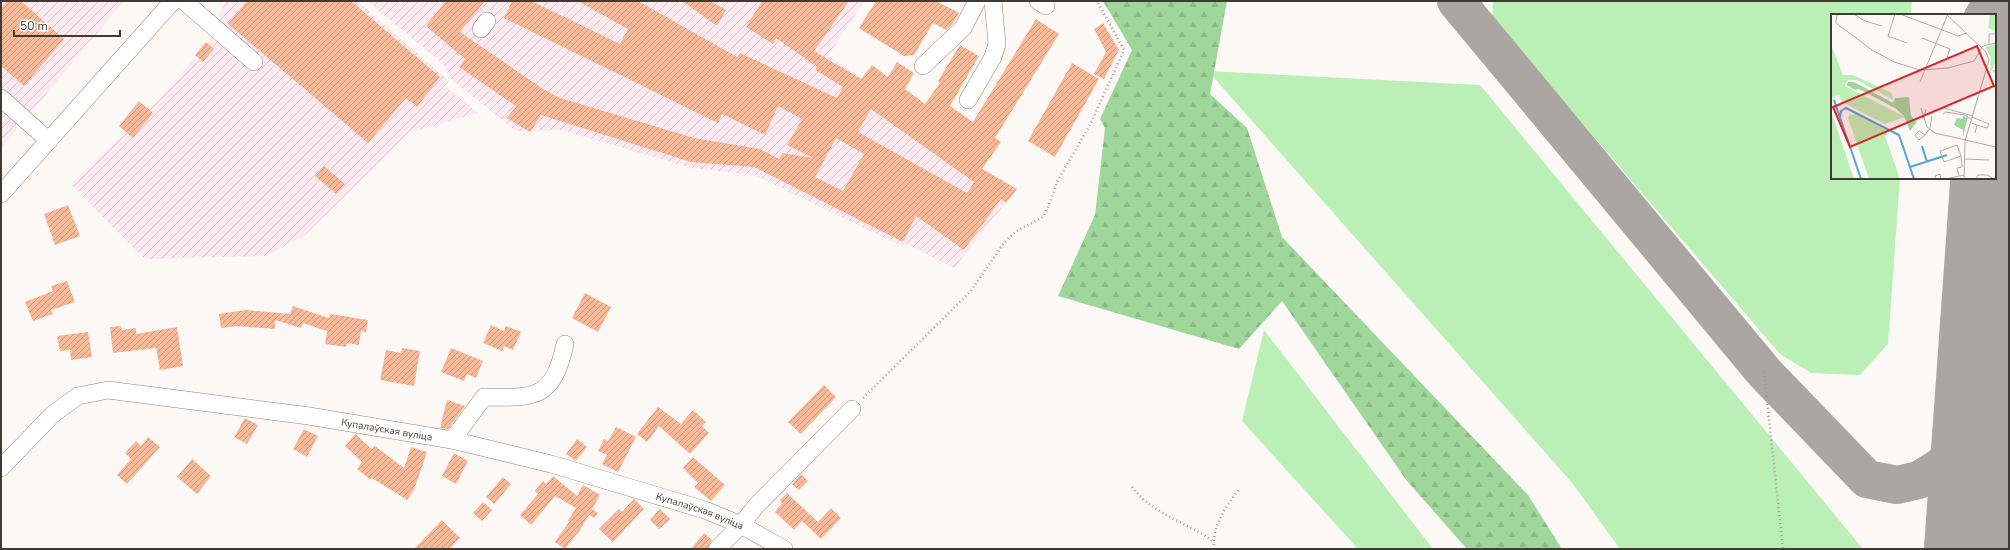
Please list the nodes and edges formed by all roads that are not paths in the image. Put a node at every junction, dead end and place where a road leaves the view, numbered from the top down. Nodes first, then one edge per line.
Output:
1 (173, 1) edge
2 (184, 1) edge
3 (977, 1) edge
4 (993, 1) edge
5 (254, 62) dead end
6 (923, 66) dead end
7 (1, 98) edge
8 (968, 100) dead end
9 (49, 141) junction
10 (1, 194) edge
11 (565, 344) dead end
12 (852, 409) road end
13 (452, 440) junction
14 (1, 468) edge
15 (741, 525) junction
16 (717, 549) edge
17 (784, 549) edge

1 - 9 street
2 - 5 street
3 - 6 street
4 - 8 street
7 - 9 street
9 - 10 street
11 - 13 street
12 - 15 street
13 - 14 street, Купалаўская вуліца
13 - 15 street, Купалаўская вуліца
15 - 16 street
15 - 17 street, Купалаўская вуліца

